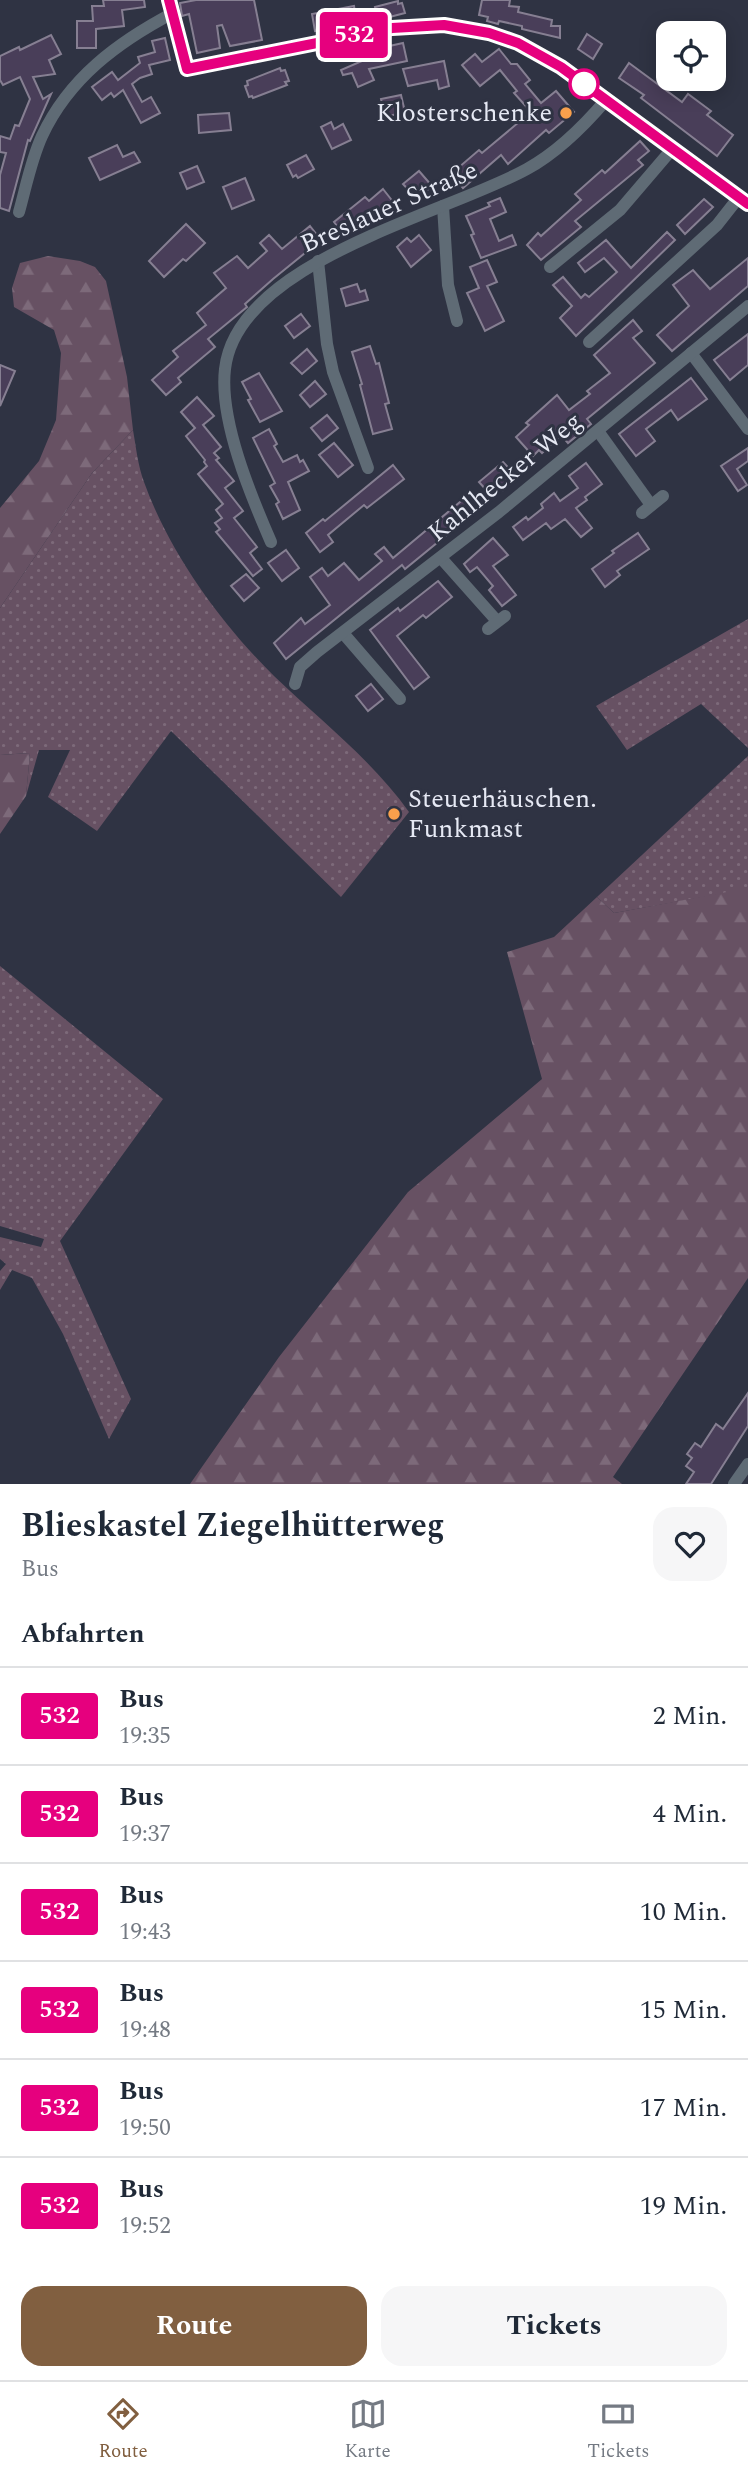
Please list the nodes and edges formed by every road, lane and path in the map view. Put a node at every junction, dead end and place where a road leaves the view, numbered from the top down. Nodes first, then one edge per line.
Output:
1 (169, 0) edge
2 (173, 13) junction
3 (606, 100) junction
4 (673, 148) junction
5 (743, 200) edge
6 (443, 206) junction
7 (19, 212) dead end
8 (318, 261) junction
9 (550, 267) dead end
10 (748, 306) edge
11 (457, 321) dead end
12 (589, 342) dead end
13 (691, 353) junction
14 (748, 429) edge
15 (597, 430) junction
16 (368, 468) dead end
17 (663, 496) dead end
18 (271, 542) dead end
19 (442, 558) junction
20 (497, 622) dead end
21 (343, 633) junction
22 (295, 684) dead end
23 (400, 699) dead end
24 (748, 1464) edge
25 (734, 1484) edge

1 - 2 street
2 - 3 street
2 - 7 street
3 - 4 street
3 - 6 street, Breslauer Straße
4 - 5 street
4 - 9 street
5 - 12 street
6 - 8 street, Breslauer Straße
6 - 11 street
8 - 16 street
8 - 18 street, Breslauer Straße
10 - 13 street, Kahlhecker Weg
13 - 14 street
13 - 15 street, Kahlhecker Weg
15 - 17 street
15 - 19 street, Kahlhecker Weg
19 - 20 street
19 - 21 street, Kahlhecker Weg
21 - 22 street, Kahlhecker Weg
21 - 23 street
24 - 25 street

